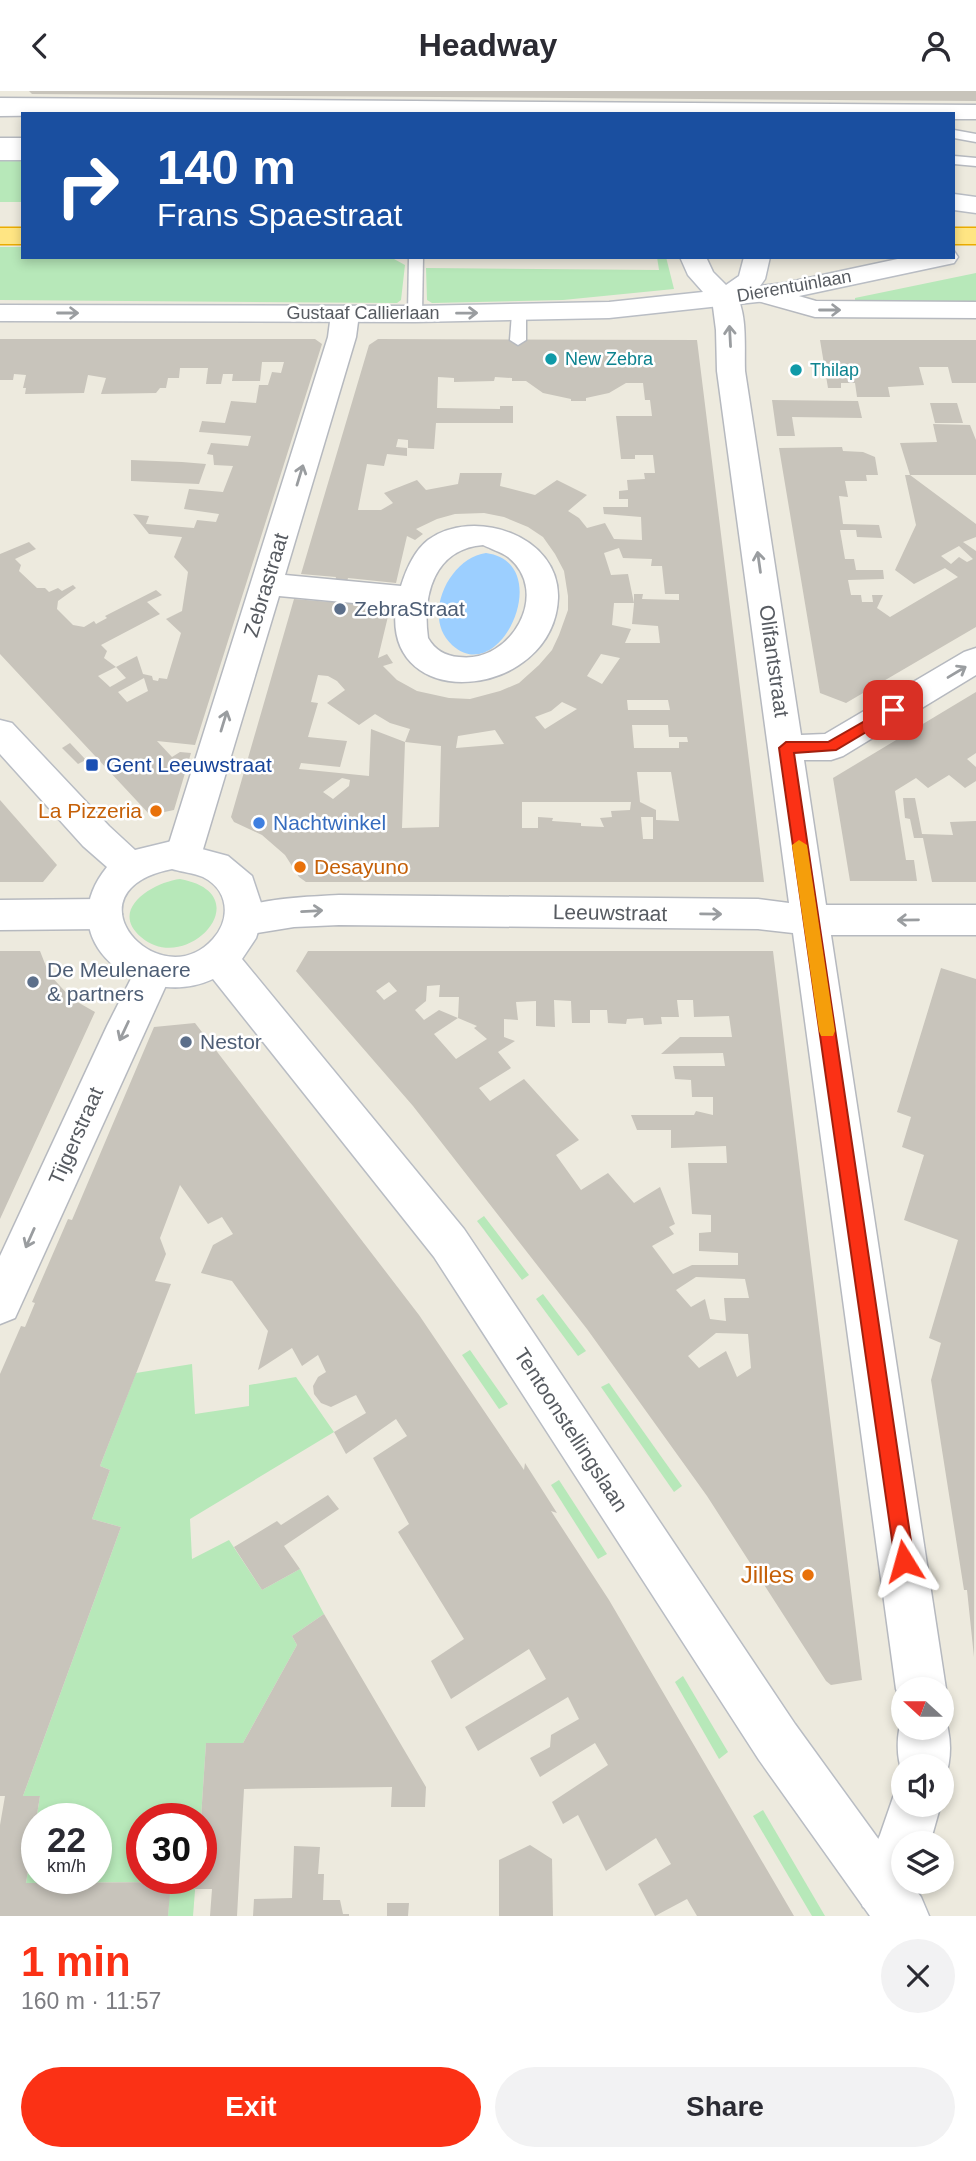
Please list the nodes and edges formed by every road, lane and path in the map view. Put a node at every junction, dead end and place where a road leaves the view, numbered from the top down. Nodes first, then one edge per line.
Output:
1 (0, 105) edge
2 (0, 112) edge
3 (21, 112) edge
4 (976, 112) edge
5 (955, 134) edge
6 (976, 138) edge
7 (0, 142) edge
8 (21, 142) edge
9 (0, 153) edge
10 (21, 153) edge
11 (955, 160) edge
12 (976, 162) edge
13 (955, 202) edge
14 (976, 205) edge
15 (0, 213) edge
16 (21, 213) edge
17 (955, 213) edge
18 (976, 213) edge
19 (0, 236) edge
20 (21, 236) edge
21 (955, 236) edge
22 (976, 236) edge
23 (976, 253) edge
24 (955, 256) edge
25 (416, 259) edge
26 (694, 259) edge
27 (757, 259) edge
28 (935, 259) edge
29 (764, 294) junction
30 (725, 299) junction
31 (976, 310) edge
32 (0, 313) edge
33 (345, 314) junction
34 (415, 314) junction
35 (266, 584) junction
36 (414, 598) junction
37 (976, 660) edge
38 (0, 731) edge
39 (786, 748) junction
40 (183, 856) junction
41 (131, 867) junction
42 (103, 914) junction
43 (0, 915) edge
44 (245, 920) junction
45 (810, 920) junction
46 (976, 920) edge
47 (219, 959) junction
48 (154, 969) junction
49 (0, 1304) edge
50 (919, 1677) edge
51 (891, 1865) edge

1 - 4 street
2 - 3 lane
5 - 6 lane
7 - 8 lane
9 - 10 street
11 - 12 lane
13 - 14 street
15 - 16 highway
17 - 18 highway
19 - 20 highway
21 - 22 highway
23 - 24 street
25 - 34 lane
26 - 30 street
27 - 30 street
28 - 29 street, Dierentuinlaan
29 - 30 street, Dierentuinlaan
29 -> 31 street
34 -> 30 street, Gustaaf Callierlaan
39 -> 30 street, Olifantstraat
32 -> 33 street, Gustaaf Callierlaan
33 - 34 street, Gustaaf Callierlaan
35 -> 33 street, Zebrastraat
35 - 36 street
40 -> 35 street, Zebrastraat
36 - 36 street
39 -> 37 street
38 - 41 street
39 - 45 street, Olifantstraat
40 - 41 street
40 - 44 street
41 - 42 street
42 - 43 street
42 - 48 street
44 -> 45 street, Leeuwstraat
44 - 47 street
46 -> 45 street, Leeuwstraat
45 - 50 street, Olifantstraat
47 - 48 street
47 - 51 street, Tentoonstellingslaan
48 -> 49 street, Tijgerstraat

